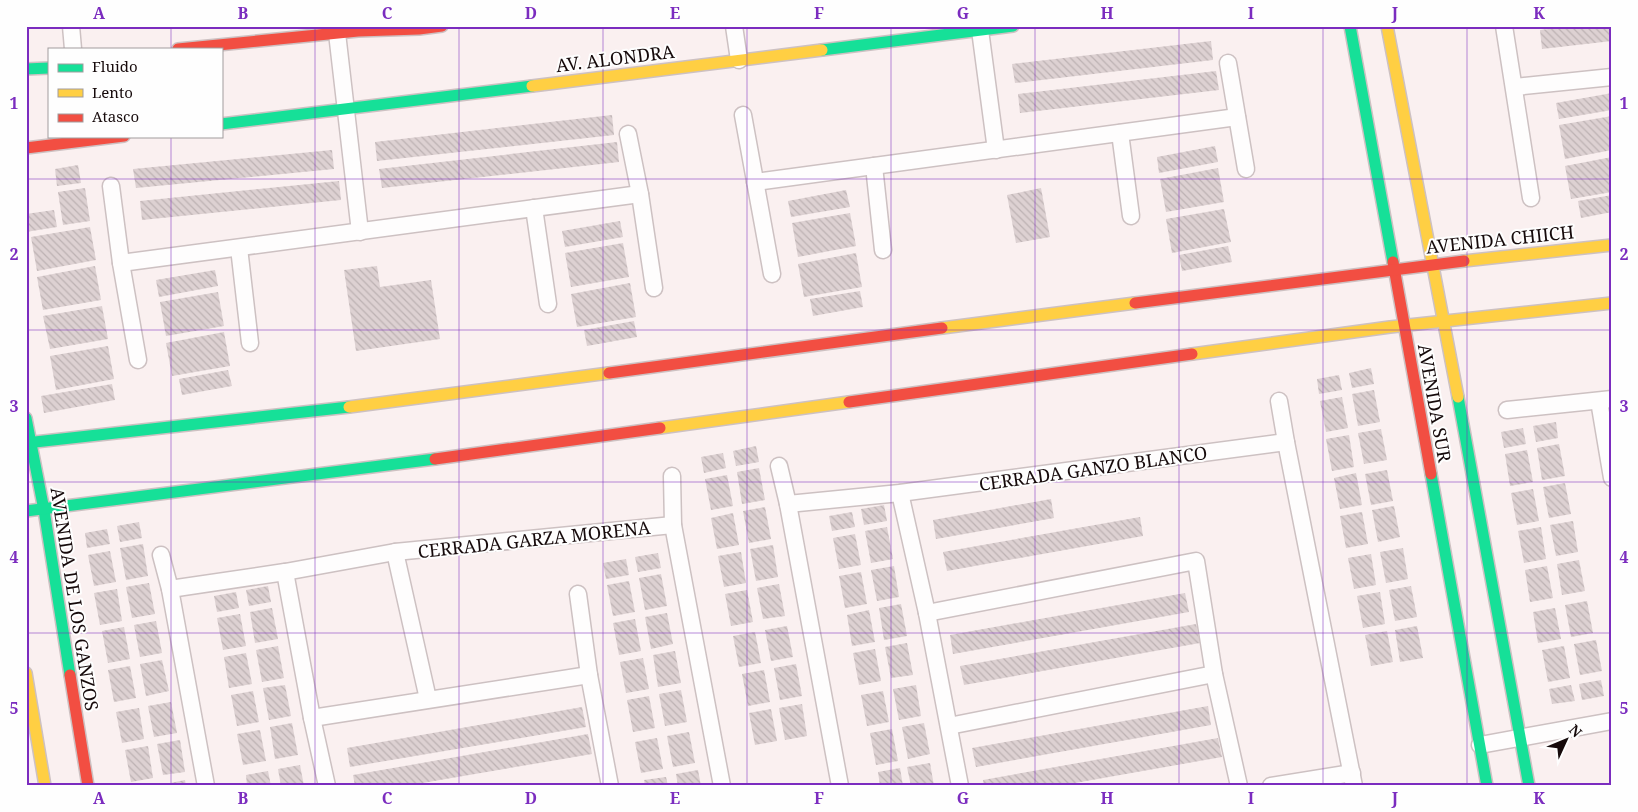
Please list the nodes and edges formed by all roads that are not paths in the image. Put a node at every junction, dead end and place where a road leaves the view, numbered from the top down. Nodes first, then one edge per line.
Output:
1 (71, 26) edge
2 (442, 26) edge
3 (734, 26) edge
4 (1013, 26) edge
5 (1350, 26) edge
6 (1387, 26) edge
7 (1504, 26) edge
8 (980, 30) junction
9 (337, 33) junction
10 (73, 48) edge
11 (188, 48) edge
12 (739, 60) junction
13 (1228, 63) dead end
14 (48, 68) edge
15 (26, 69) edge
16 (1612, 77) edge
17 (1515, 87) junction
18 (346, 109) junction
19 (743, 115) dead end
20 (1237, 117) junction
21 (222, 124) edge
22 (1120, 133) junction
23 (628, 134) dead end
24 (108, 138) edge
25 (26, 148) edge
26 (996, 150) junction
27 (874, 166) junction
28 (1246, 169) dead end
29 (755, 182) junction
30 (111, 186) dead end
31 (640, 194) junction
32 (1531, 198) dead end
33 (534, 208) junction
34 (1131, 216) dead end
35 (360, 232) junction
36 (1612, 245) edge
37 (239, 248) junction
38 (883, 250) dead end
39 (121, 263) junction
40 (1432, 264) junction
41 (1393, 268) junction
42 (772, 274) dead end
43 (654, 288) dead end
44 (1612, 303) edge
45 (548, 304) dead end
46 (1444, 321) junction
47 (1403, 325) junction
48 (250, 343) dead end
49 (138, 360) dead end
50 (1605, 400) edge
51 (1279, 401) dead end
52 (1507, 410) dead end
53 (26, 418) edge
54 (1286, 442) junction
55 (28, 443) edge
56 (779, 466) dead end
57 (672, 476) dead end
58 (1612, 478) edge
59 (900, 493) junction
60 (788, 504) junction
61 (44, 510) junction
62 (26, 511) edge
63 (673, 525) junction
64 (395, 552) junction
65 (161, 556) dead end
66 (285, 572) junction
67 (170, 589) junction
68 (578, 594) dead end
69 (927, 613) junction
70 (26, 673) edge
71 (1214, 674) junction
72 (589, 675) junction
73 (428, 699) junction
74 (312, 718) junction
75 (1612, 721) edge
76 (948, 726) junction
77 (1527, 736) junction
78 (1480, 745) junction
79 (1353, 780) edge
80 (45, 786) edge
81 (88, 786) edge
82 (206, 786) edge
83 (327, 786) edge
84 (610, 786) edge
85 (722, 786) edge
86 (840, 786) edge
87 (960, 786) edge
88 (1239, 786) edge
89 (1272, 786) edge
90 (1487, 786) edge
91 (1529, 786) edge

1 - 10 street
2 - 9 main road
3 - 12 street
4 - 8 main road, AV. ALONDRA
5 - 41 main road, AVENIDA SUR
6 - 40 main road, AVENIDA SUR
7 - 17 street
8 - 12 main road, AV. ALONDRA
8 - 26 street
9 - 11 main road
9 - 18 street
12 - 18 main road, AV. ALONDRA
13 - 20 street
14 - 15 main road
16 - 17 street
17 - 32 street
18 - 21 main road, AV. ALONDRA
18 - 35 street
19 - 29 street
20 - 22 street
20 - 28 street
22 - 26 street
22 - 34 street
23 - 31 street
24 - 25 main road
26 - 27 street
27 - 29 street
27 - 38 street
29 - 42 street
30 - 39 street
31 - 33 street
31 - 43 street
33 - 35 street
33 - 45 street
35 - 37 street
36 - 40 main road, AVENIDA CHIICH
37 - 39 street
37 - 48 street
39 - 49 street
40 - 41 main road, AVENIDA CHIICH
40 - 46 main road, AVENIDA SUR
41 - 47 main road, AVENIDA SUR
41 - 55 main road, AVENIDA CHIICH
44 - 46 main road
46 - 47 main road
46 - 77 main road, AVENIDA SUR
47 - 61 main road
47 - 78 main road, AVENIDA SUR
50 - 52 street
50 - 58 street
51 - 54 street
53 - 55 main road, AVENIDA DE LOS GANZOS
54 - 59 street, CERRADA GANZO BLANCO
54 - 79 street
55 - 61 main road, AVENIDA DE LOS GANZOS
56 - 60 street
57 - 63 street, CERRADA GARZA MORENA
59 - 60 street, CERRADA GANZO BLANCO
59 - 69 street
60 - 86 street
61 - 62 main road
61 - 81 main road, AVENIDA DE LOS GANZOS
63 - 64 street, CERRADA GARZA MORENA
63 - 85 street, CERRADA GARZA MORENA
64 - 66 street, CERRADA GARZA MORENA
64 - 73 street, CERRADA GARZA MORENA
65 - 67 street
66 - 67 street, CERRADA GARZA MORENA
66 - 74 street
67 - 82 street
68 - 72 street
69 - 71 street
69 - 76 street
70 - 80 main road
71 - 76 street
71 - 88 street
72 - 73 street
72 - 84 street
73 - 74 street
74 - 83 street
75 - 77 street
76 - 87 street
77 - 78 street
77 - 91 main road, AVENIDA SUR
78 - 90 main road, AVENIDA SUR
79 - 89 street

